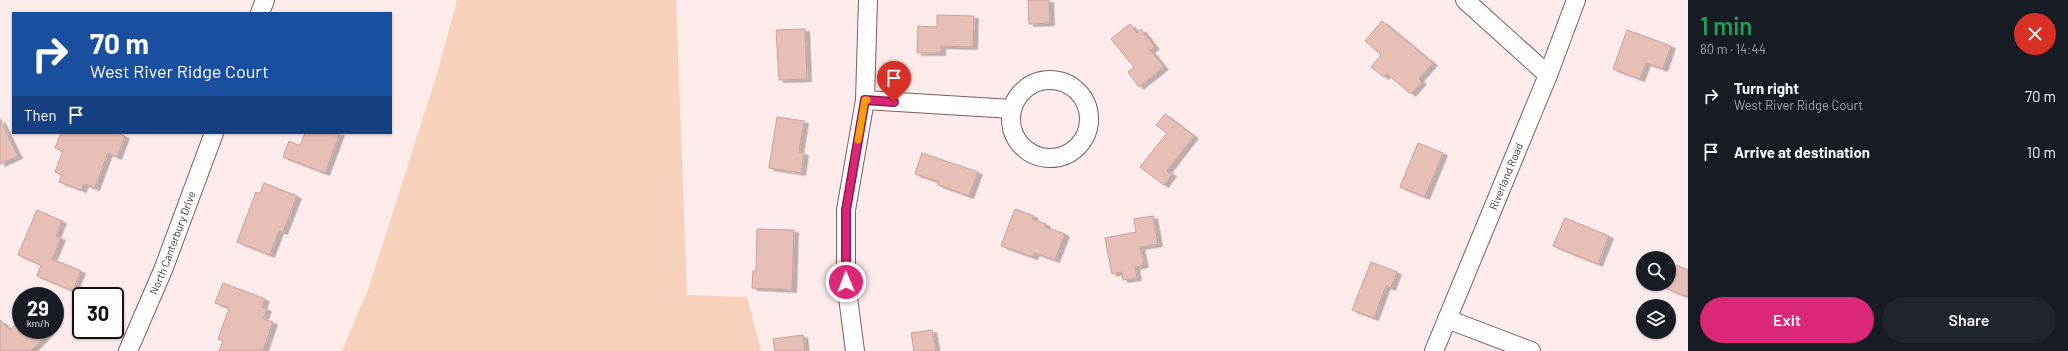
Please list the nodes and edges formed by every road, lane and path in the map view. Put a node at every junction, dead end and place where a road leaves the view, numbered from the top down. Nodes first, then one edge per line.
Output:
1 (265, 0) edge
2 (868, 0) edge
3 (1465, 0) edge
4 (1576, 0) edge
5 (260, 12) edge
6 (1548, 75) junction
7 (865, 100) junction
8 (1012, 109) junction
9 (214, 134) edge
10 (1447, 319) junction
11 (128, 351) edge
12 (855, 351) edge
13 (1434, 351) edge
14 (1531, 351) edge

1 - 5 street
2 - 7 street
3 - 6 street
4 - 6 street, Riverland Road
6 - 10 street, Riverland Road
7 - 8 street
7 - 12 street
8 - 8 street
9 - 11 street, North Canterbury Drive
10 - 13 street, Riverland Road
10 - 14 street

